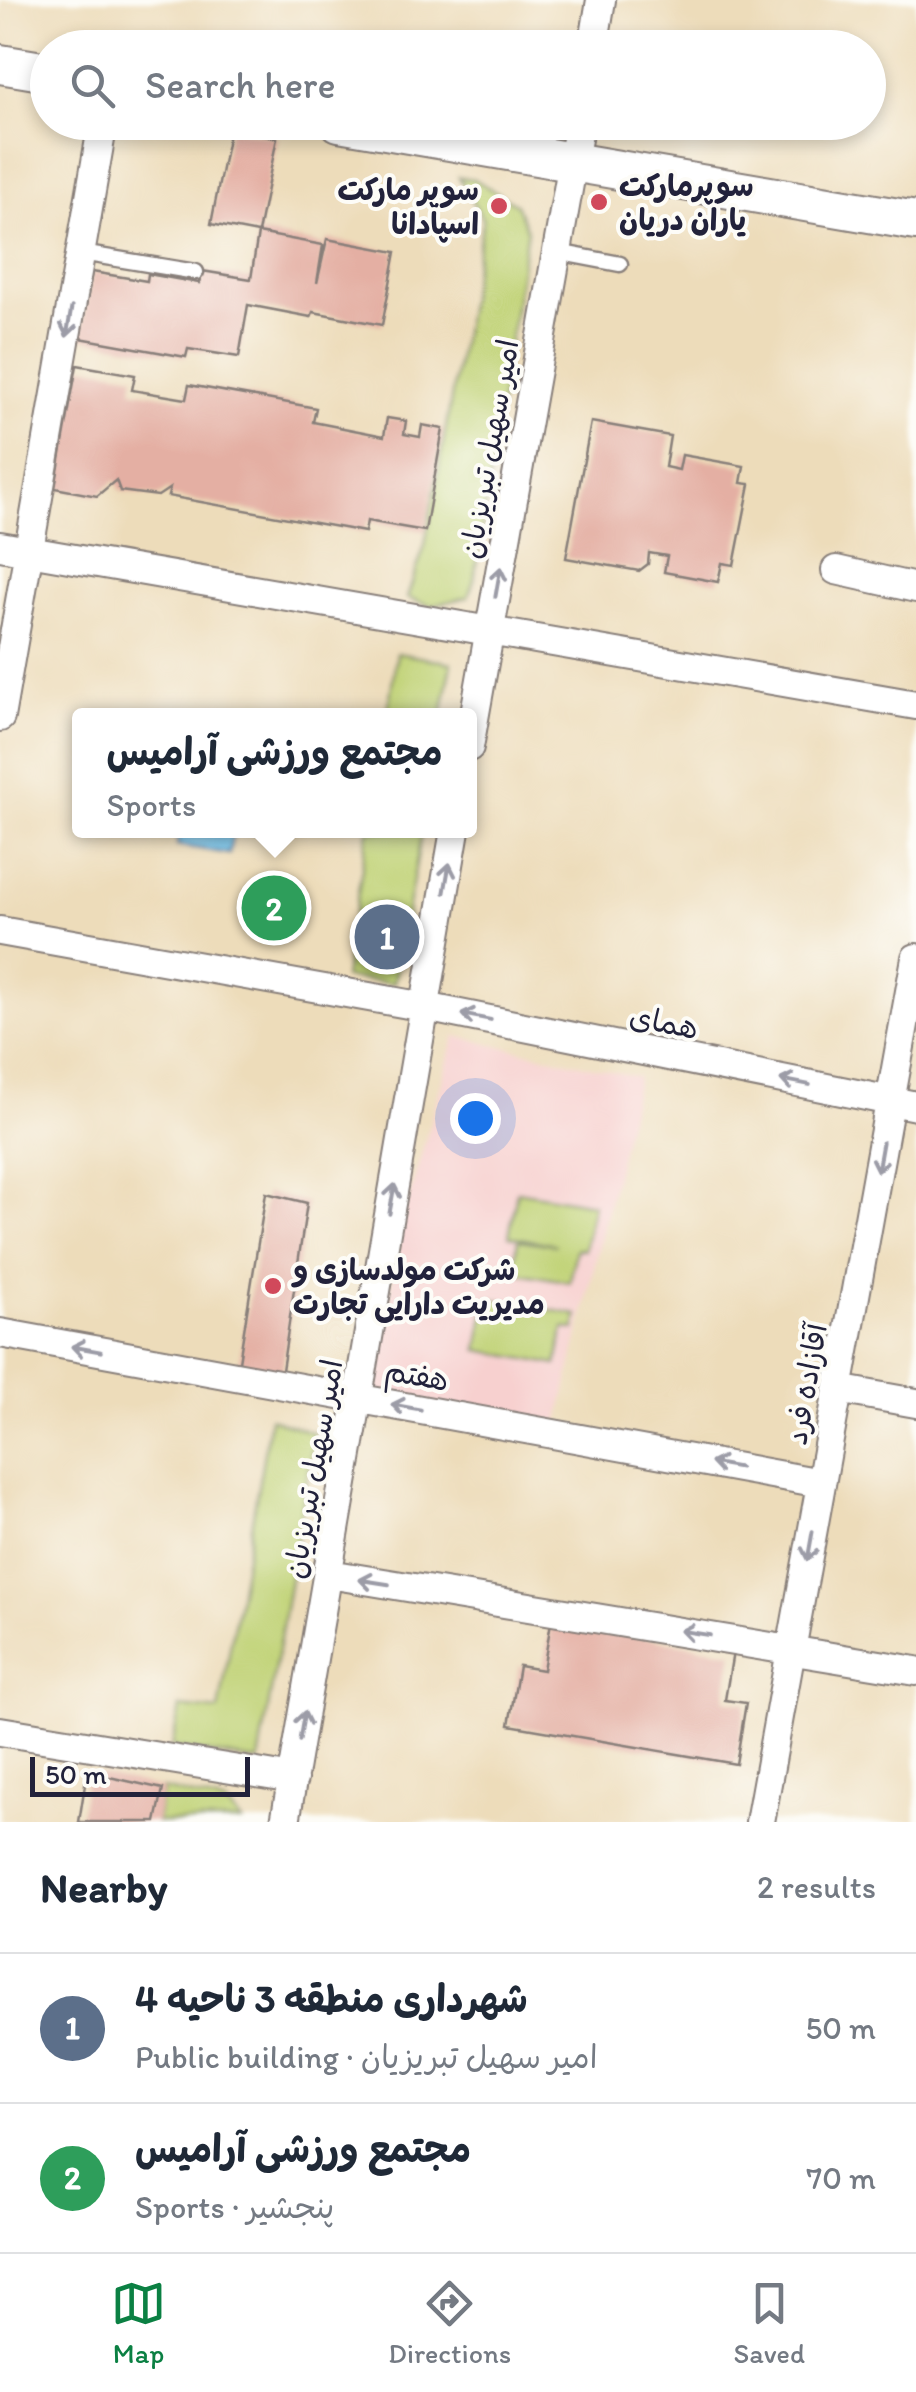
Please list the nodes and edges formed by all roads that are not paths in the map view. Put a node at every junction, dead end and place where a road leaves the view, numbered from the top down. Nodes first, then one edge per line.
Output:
1 (601, 0) edge
2 (596, 30) edge
3 (0, 64) edge
4 (30, 69) edge
5 (100, 140) edge
6 (442, 140) edge
7 (577, 140) edge
8 (573, 163) junction
9 (916, 221) edge
10 (557, 252) junction
11 (81, 253) junction
12 (620, 264) dead end
13 (196, 272) dead end
14 (0, 546) edge
15 (29, 551) junction
16 (836, 570) dead end
17 (916, 588) edge
18 (488, 632) junction
19 (916, 705) edge
20 (475, 708) edge
21 (0, 717) edge
22 (454, 838) edge
23 (0, 931) edge
24 (916, 958) edge
25 (425, 1006) junction
26 (903, 1103) edge
27 (0, 1333) edge
28 (838, 1389) junction
29 (358, 1398) junction
30 (916, 1403) edge
31 (821, 1483) junction
32 (328, 1574) junction
33 (791, 1649) junction
34 (916, 1671) edge
35 (0, 1730) edge
36 (292, 1779) junction
37 (285, 1822) edge
38 (760, 1822) edge

1 - 2 street
3 - 4 main road
5 - 11 street
6 - 8 main road
7 - 8 street, امیر سهیل تبریزیان
8 - 9 main road
8 - 10 street, امیر سهیل تبریزیان
10 - 12 lane
18 -> 10 street, امیر سهیل تبریزیان
11 - 13 lane
11 -> 15 street
14 - 15 street
15 - 18 street
15 - 21 street
16 - 17 street
18 - 19 street
18 - 20 street, امیر سهیل تبریزیان
25 -> 22 street, امیر سهیل تبریزیان
23 - 25 street, همای
24 - 26 street, آقازاده فرد
26 -> 25 street, همای
29 -> 25 street, امیر سهیل تبریزیان
26 -> 28 street, آقازاده فرد
29 -> 27 street, هفتم
28 - 30 street
28 - 31 street, آقازاده فرد
31 -> 29 street, هفتم
29 - 32 street, امیر سهیل تبریزیان
31 -> 33 street, آقازاده فرد
33 -> 32 street
36 -> 32 street, امیر سهیل تبریزیان
33 - 34 street
33 - 38 street, آقازاده فرد
35 - 36 street
36 - 37 street, امیر سهیل تبریزیان

